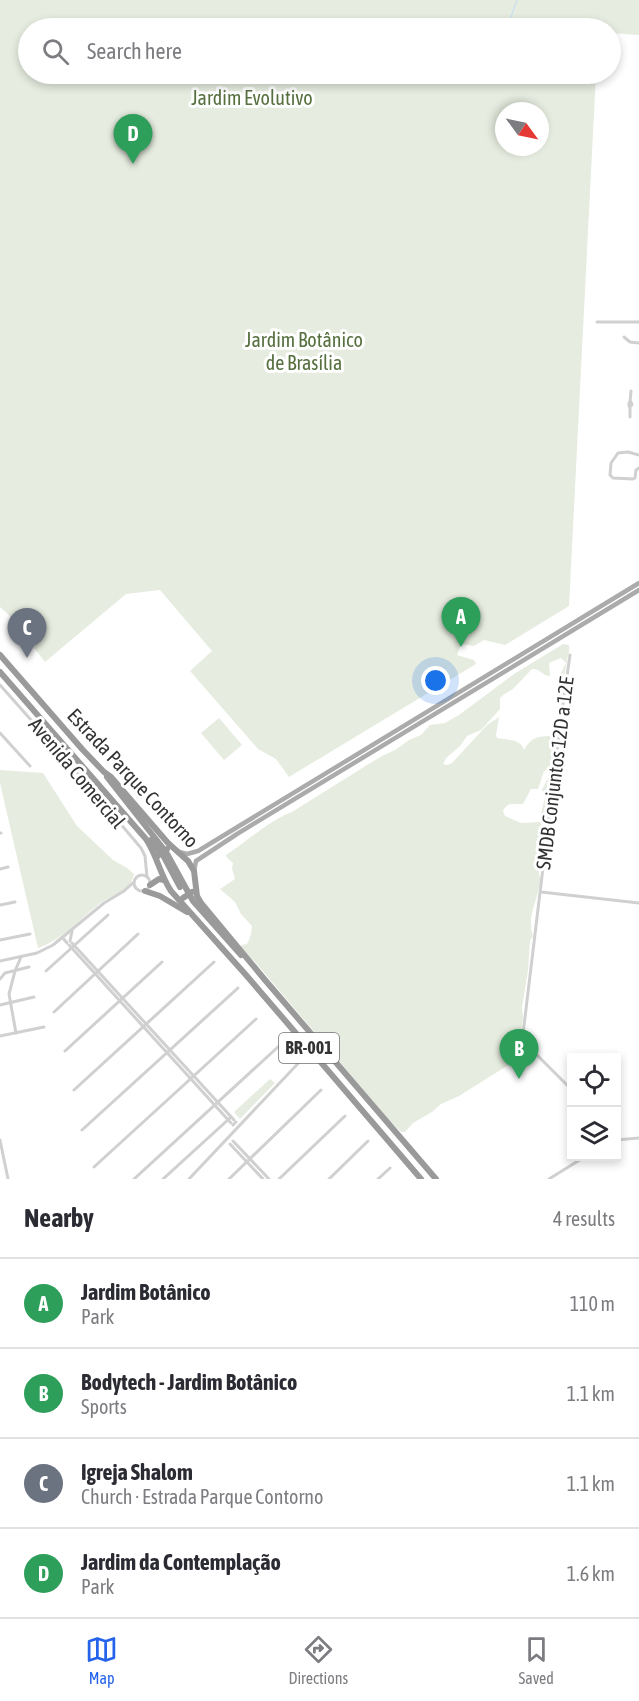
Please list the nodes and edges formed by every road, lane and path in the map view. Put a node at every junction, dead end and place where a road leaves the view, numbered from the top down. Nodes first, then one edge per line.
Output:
1 (597, 322) dead end
2 (639, 322) edge
3 (624, 338) dead end
4 (639, 343) edge
5 (631, 391) dead end
6 (631, 404) junction
7 (639, 405) edge
8 (630, 417) dead end
9 (639, 455) edge
10 (639, 468) edge
11 (639, 583) edge
12 (639, 590) edge
13 (0, 655) edge
14 (570, 655) dead end
15 (0, 672) edge
16 (0, 685) edge
17 (0, 733) edge
18 (30, 766) dead end
19 (104, 772) junction
20 (314, 784) junction
21 (101, 787) junction
22 (177, 851) junction
23 (157, 864) junction
24 (146, 865) junction
25 (8, 867) dead end
26 (0, 869) edge
27 (194, 871) junction
28 (160, 873) junction
29 (140, 875) junction
30 (149, 880) junction
31 (164, 880) junction
32 (134, 882) junction
33 (195, 885) junction
34 (137, 890) junction
35 (124, 891) junction
36 (145, 891) junction
37 (541, 892) junction
38 (191, 895) junction
39 (180, 897) junction
40 (15, 902) dead end
41 (639, 903) edge
42 (0, 905) edge
43 (108, 915) dead end
44 (196, 918) junction
45 (72, 931) junction
46 (30, 934) dead end
47 (138, 934) dead end
48 (63, 938) junction
49 (0, 940) edge
50 (70, 943) junction
51 (22, 956) junction
52 (0, 961) edge
53 (162, 962) dead end
54 (214, 962) dead end
55 (29, 967) dead end
56 (15, 971) junction
57 (46, 971) dead end
58 (258, 971) junction
59 (97, 973) junction
60 (0, 979) edge
61 (252, 982) junction
62 (238, 988) dead end
63 (34, 997) dead end
64 (121, 999) junction
65 (10, 1003) junction
66 (0, 1005) edge
67 (54, 1012) dead end
68 (256, 1020) dead end
69 (145, 1025) junction
70 (44, 1027) dead end
71 (16, 1033) junction
72 (0, 1036) edge
73 (279, 1046) dead end
74 (65, 1051) dead end
75 (168, 1051) junction
76 (310, 1052) junction
77 (192, 1078) junction
78 (567, 1085) edge
79 (74, 1090) dead end
80 (321, 1090) dead end
81 (216, 1104) junction
82 (345, 1116) dead end
83 (234, 1123) junction
84 (82, 1130) dead end
85 (639, 1138) edge
86 (621, 1139) edge
87 (0, 1140) edge
88 (368, 1141) dead end
89 (230, 1142) junction
90 (248, 1160) junction
91 (578, 1161) edge
92 (94, 1167) dead end
93 (390, 1168) dead end
94 (8, 1179) edge
95 (134, 1179) edge
96 (164, 1179) edge
97 (189, 1179) edge
98 (229, 1179) edge
99 (263, 1179) edge
100 (269, 1179) edge
101 (279, 1179) edge
102 (329, 1179) edge
103 (378, 1179) edge
104 (421, 1179) edge
105 (436, 1179) edge
106 (549, 1179) edge

1 - 2 street
3 - 4 street
5 - 6 street
6 - 7 street
6 - 8 street
9 - 10 street
11 - 20 main road
12 - 20 main road
13 - 19 highway, Estrada Parque Contorno
14 - 37 street, SMDB Conjuntos 12D a 12E
15 - 21 highway, Estrada Parque Contorno / BR-001
16 - 24 street, Avenida Comercial
17 - 18 street
19 - 22 highway, Estrada Parque Contorno
19 - 38 highway
20 - 22 main road
20 - 27 main road
21 - 23 highway, Estrada Parque Contorno / BR-001
21 - 61 highway
22 - 23 highway, bridge
22 - 27 highway, Estrada Parque Contorno
23 - 28 highway, Estrada Parque Contorno / BR-001
24 - 29 street
24 - 30 street, Avenida Comercial
25 - 26 street
27 - 33 highway, Estrada Parque Contorno / BR-001
28 - 30 highway
28 - 31 highway, Estrada Parque Contorno / BR-001
29 - 30 street
29 - 32 street
30 - 31 highway
30 - 36 street
31 - 39 highway, Estrada Parque Contorno / BR-001
32 - 34 street
32 - 35 street
33 - 38 highway
33 - 58 highway, Estrada Parque Contorno / BR-001
34 - 35 street
34 - 36 street
35 - 45 street
36 - 44 highway
37 - 41 street
37 - 78 street, SMDB Conjuntos 12D a 12E
38 - 39 highway, bridge
38 - 58 highway
39 - 44 highway, Estrada Parque Contorno / BR-001
40 - 42 street
43 - 50 street
44 - 61 highway, Estrada Parque Contorno / BR-001
45 - 48 street
45 - 50 street
46 - 49 street
47 - 59 street
48 - 50 street
48 - 51 street
50 - 57 street
50 - 59 street
51 - 52 street
51 - 56 street
53 - 64 street
54 - 69 street
55 - 56 street
56 - 60 street
56 - 65 street
58 - 105 highway, Estrada Parque Contorno / BR-001
59 - 64 street
59 - 67 street
61 - 76 highway, Estrada Parque Contorno / BR-001
62 - 75 street
63 - 65 street
64 - 69 street
64 - 74 street
65 - 66 street
65 - 71 street
68 - 77 street
69 - 75 street
69 - 79 street
70 - 71 street
71 - 72 street
73 - 81 street
75 - 77 street
75 - 84 street
76 - 83 street
76 - 104 highway, Estrada Parque Contorno / BR-001
77 - 81 street
77 - 92 street
80 - 90 street
81 - 83 street
81 - 95 street
82 - 101 street
83 - 89 street
83 - 96 street
85 - 86 street
87 - 94 street
88 - 102 street
89 - 90 street
89 - 97 street
90 - 98 street
90 - 99 street
90 - 100 street
91 - 106 street
93 - 103 street

